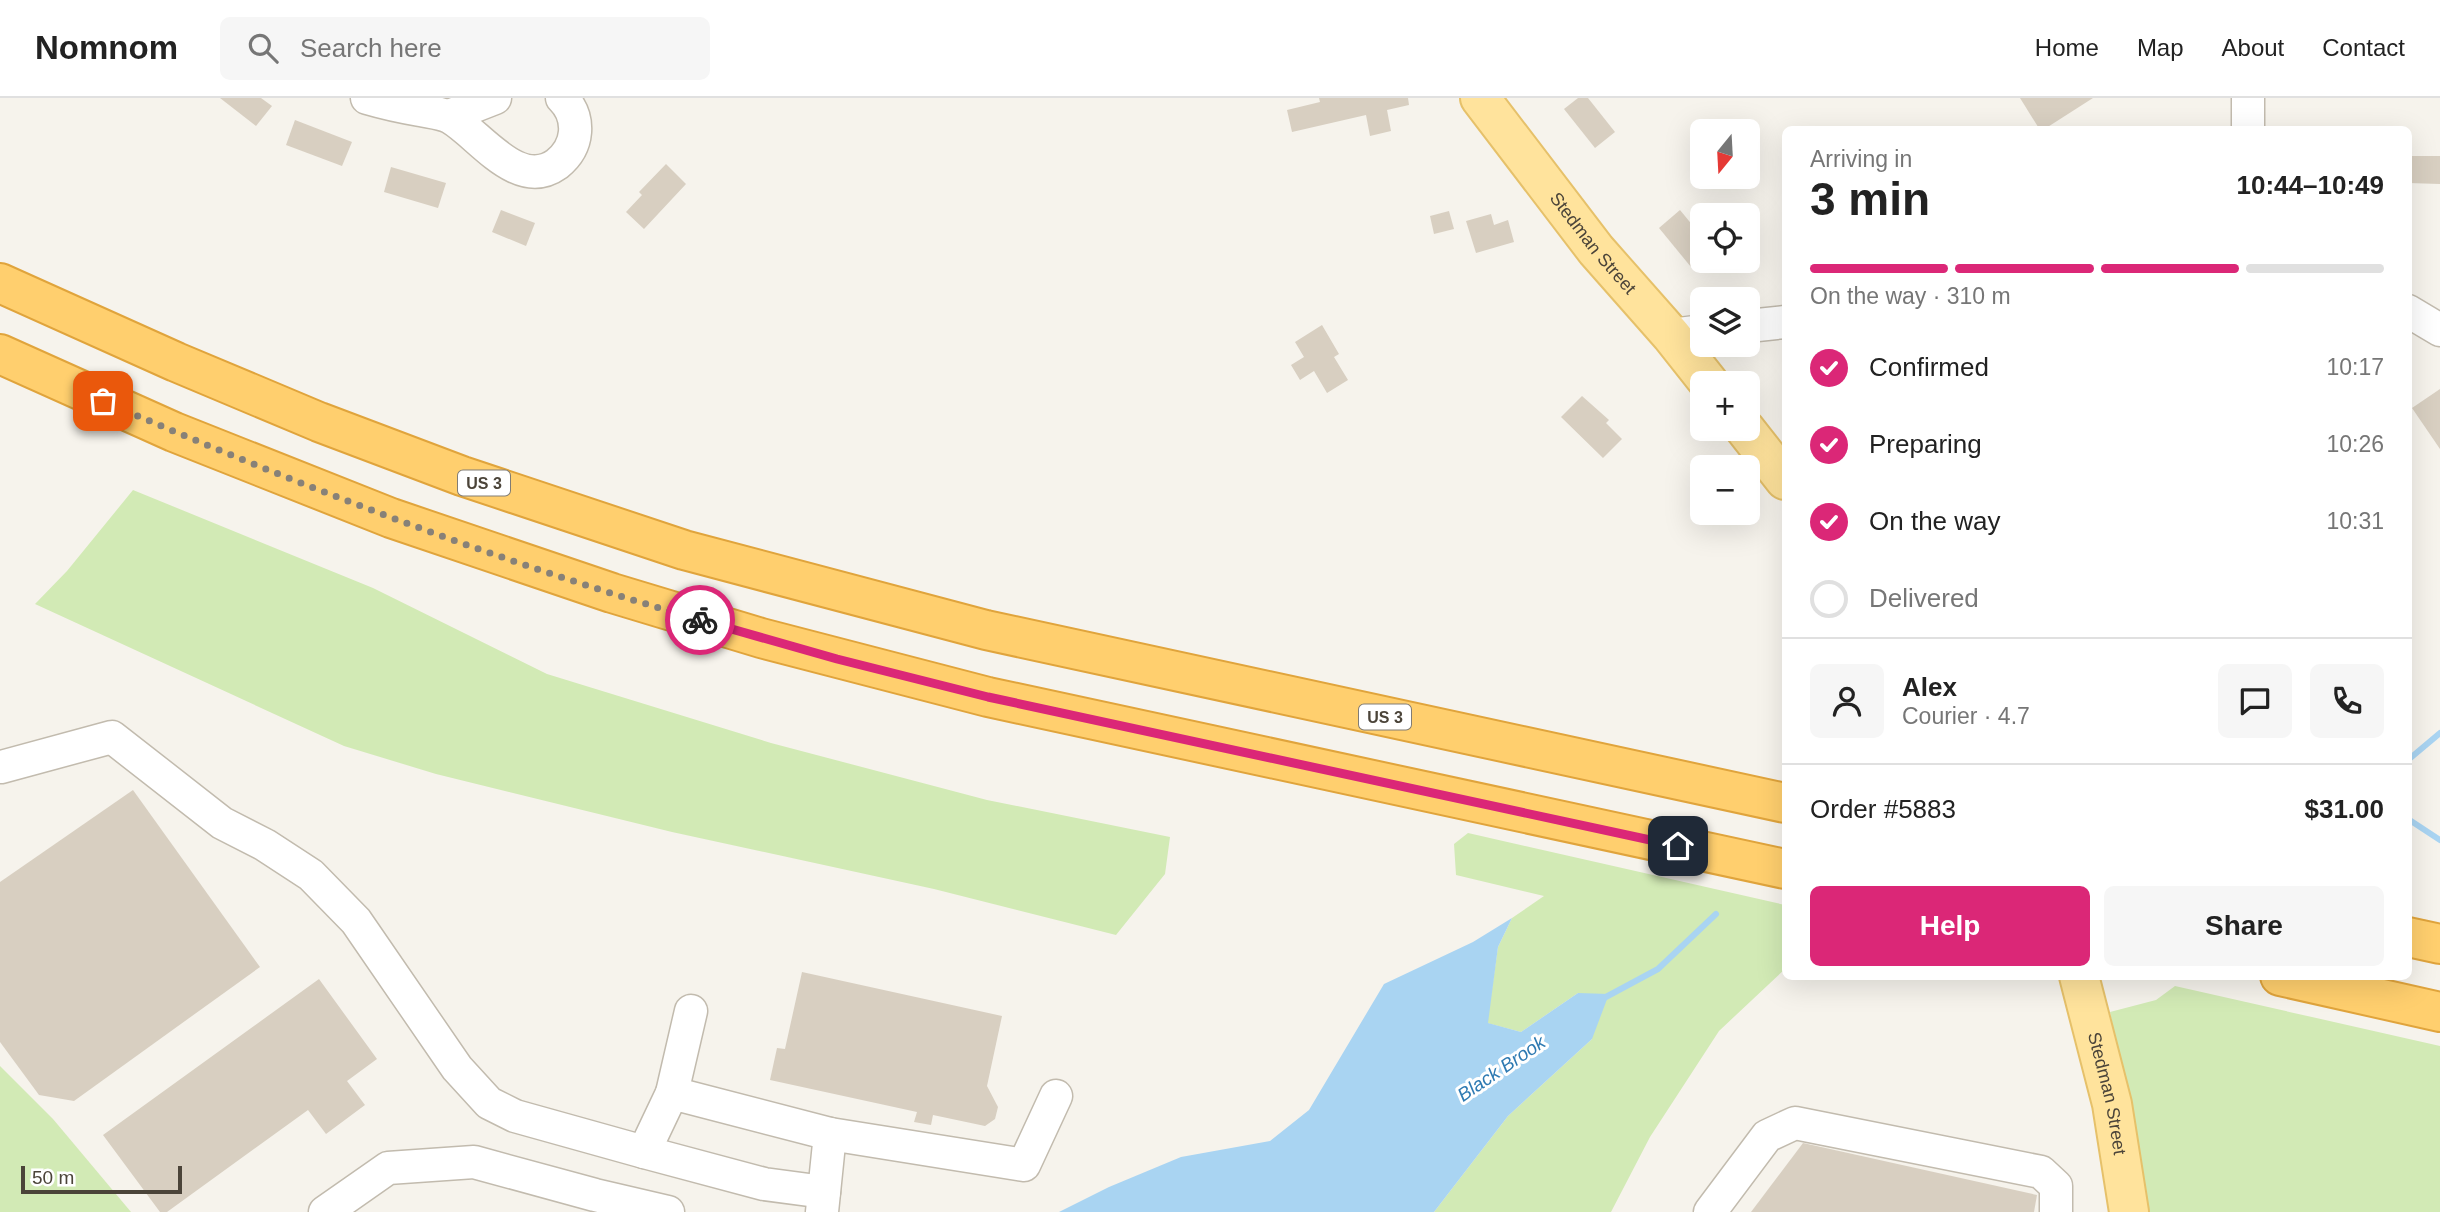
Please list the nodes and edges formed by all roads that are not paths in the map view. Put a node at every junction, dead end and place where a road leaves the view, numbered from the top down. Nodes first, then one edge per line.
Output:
1 (367, 98) edge
2 (495, 98) edge
3 (562, 98) edge
4 (1480, 98) edge
5 (2248, 98) edge
6 (449, 116) junction
7 (2248, 126) edge
8 (0, 283) edge
9 (2412, 313) edge
10 (1782, 321) edge
11 (1760, 324) edge
12 (2440, 330) edge
13 (1687, 333) edge
14 (0, 354) edge
15 (1704, 371) edge
16 (1754, 441) edge
17 (1782, 476) edge
18 (1, 767) edge
19 (1782, 802) edge
20 (1782, 868) edge
21 (2412, 938) edge
22 (2440, 944) edge
23 (2298, 980) edge
24 (2084, 992) edge
25 (691, 1011) dead end
26 (2440, 1012) edge
27 (672, 1093) junction
28 (1056, 1096) dead end
29 (830, 1134) junction
30 (644, 1152) junction
31 (765, 1198) edge
32 (823, 1202) edge
33 (325, 1212) edge
34 (668, 1212) edge
35 (1710, 1212) edge
36 (2056, 1212) edge
37 (2129, 1212) edge

1 - 6 street
2 - 6 street
3 - 6 street
4 - 13 main road, Stedman Street
5 - 7 street
8 - 19 highway, US 3
9 - 12 street
10 - 11 street
13 - 15 main road, Stedman Street
14 - 20 highway
16 - 17 main road
18 - 30 street
21 - 22 highway
23 - 26 highway
24 - 37 main road, Stedman Street
25 - 27 street
27 - 29 street
27 - 30 street
28 - 29 street
29 - 32 street
30 - 31 street
31 - 32 street
33 - 34 street
35 - 36 street

